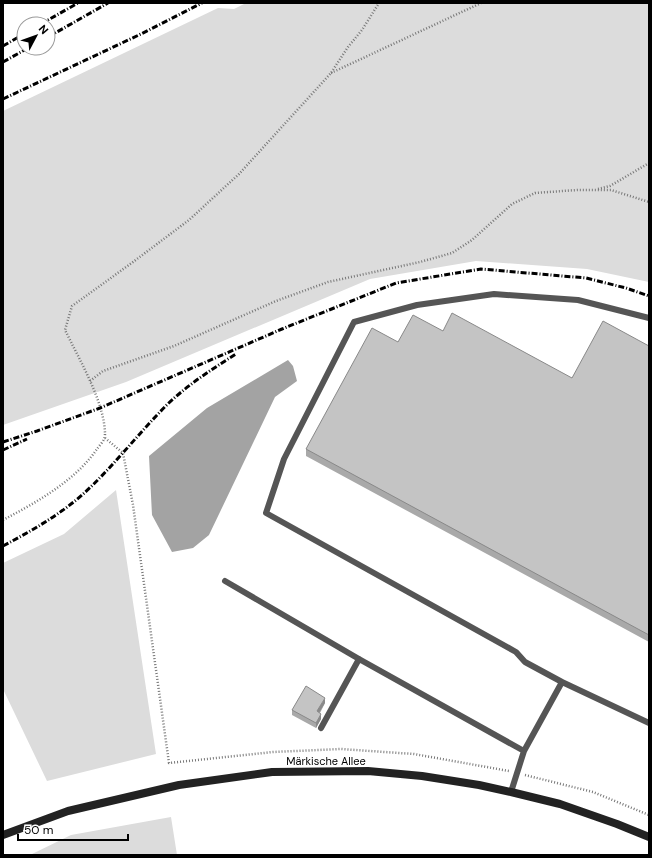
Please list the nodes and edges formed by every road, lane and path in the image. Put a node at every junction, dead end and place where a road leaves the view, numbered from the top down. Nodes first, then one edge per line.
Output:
1 (379, 3) edge
2 (480, 3) edge
3 (331, 73) junction
4 (649, 163) edge
5 (595, 190) junction
6 (649, 202) edge
7 (649, 318) edge
8 (90, 382) junction
9 (105, 438) junction
10 (3, 520) edge
11 (225, 581) dead end
12 (359, 659) junction
13 (562, 682) junction
14 (649, 723) edge
15 (321, 728) dead end
16 (524, 752) junction
17 (169, 764) dead end
18 (511, 792) junction
19 (3, 835) edge
20 (649, 837) edge

1 - 3 path
2 - 3 path
3 - 8 path
4 - 5 path
5 - 6 path
5 - 8 path
7 - 13 lane
8 - 9 path
9 - 10 path
9 - 17 path
11 - 12 lane
12 - 15 lane
12 - 16 lane
13 - 14 lane
13 - 16 lane
16 - 18 lane
18 - 19 street, Märkische Allee
18 - 20 street, Märkische Allee

